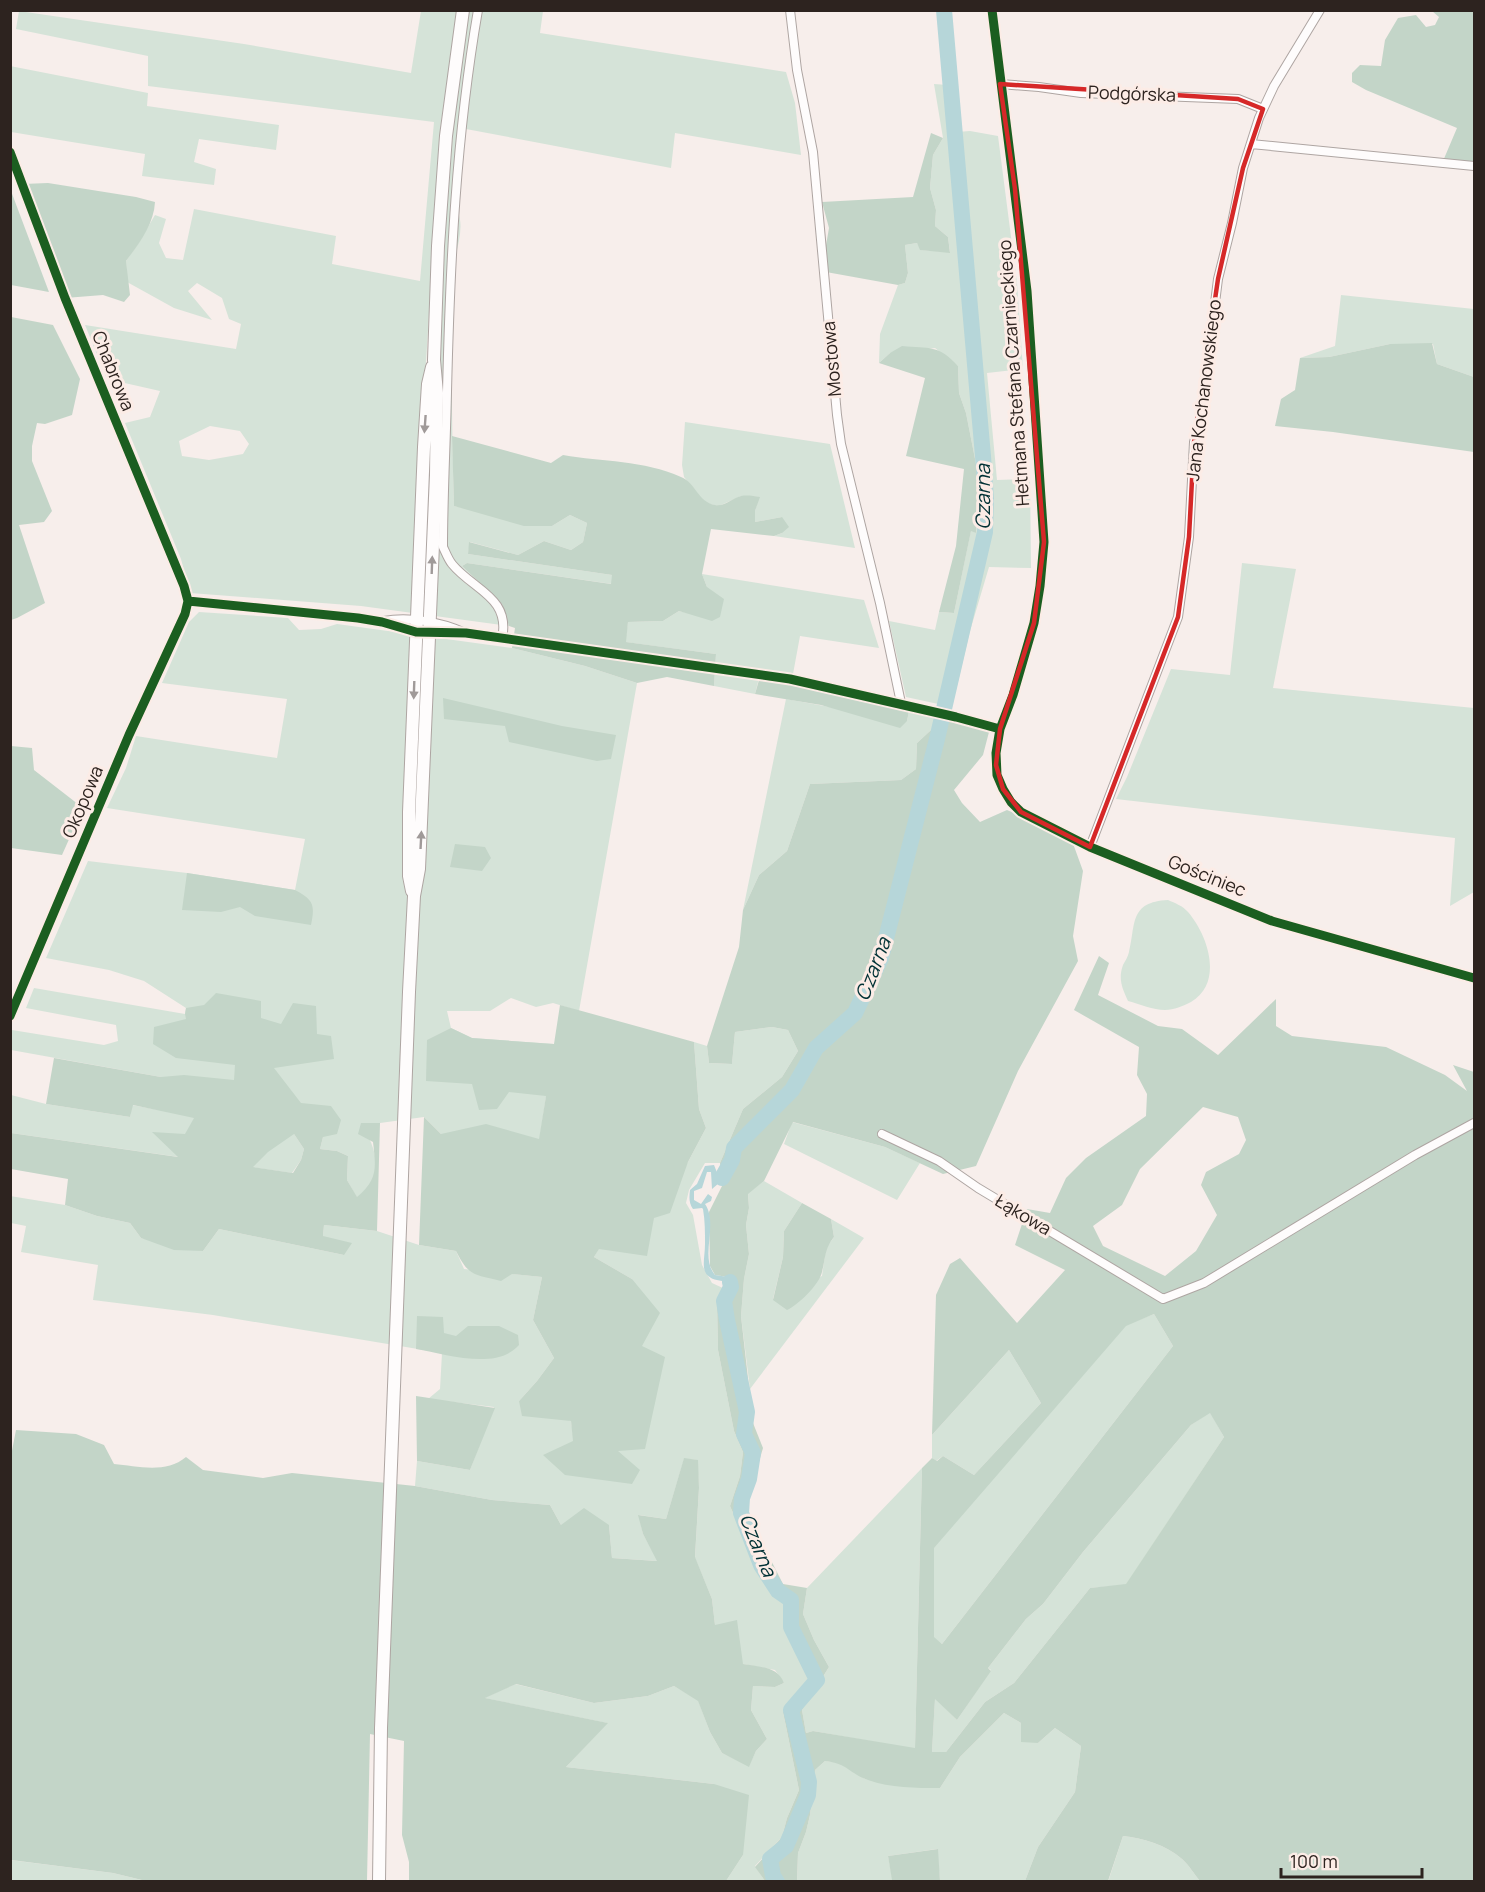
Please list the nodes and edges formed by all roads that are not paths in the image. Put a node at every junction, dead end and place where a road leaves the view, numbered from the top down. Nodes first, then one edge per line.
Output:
1 (463, 10) edge
2 (478, 10) edge
3 (790, 10) edge
4 (992, 10) edge
5 (1320, 10) edge
6 (1000, 84) junction
7 (1263, 109) junction
8 (1251, 144) junction
9 (10, 152) edge
10 (1474, 166) edge
11 (434, 360) junction
12 (188, 601) junction
13 (417, 627) junction
14 (430, 628) junction
15 (502, 639) junction
16 (901, 704) junction
17 (1000, 729) junction
18 (1090, 847) junction
19 (414, 896) junction
20 (1474, 978) edge
21 (10, 1016) edge
22 (1474, 1123) edge
23 (882, 1134) dead end
24 (379, 1881) edge

1 - 11 main road
2 - 15 street
3 - 16 street, Mostowa
4 - 6 street, Hetmana Stefana Czarnieckiego
5 - 7 street, Jana Kochanowskiego
6 - 7 street, Podgórska
6 - 17 street, Hetmana Stefana Czarnieckiego
7 - 8 street, Jana Kochanowskiego
8 - 10 street
8 - 18 street, Jana Kochanowskiego
9 - 12 street, Chabrowa
11 -> 13 main road
14 -> 11 main road
12 - 13 street
12 - 21 street, Okopowa
13 - 14 street
13 -> 19 main road
14 - 15 street
19 -> 14 main road
15 - 16 street
16 - 17 street
17 - 18 street, Gościniec
18 - 20 street, Gościniec
19 - 24 main road
22 - 23 street, Łąkowa

